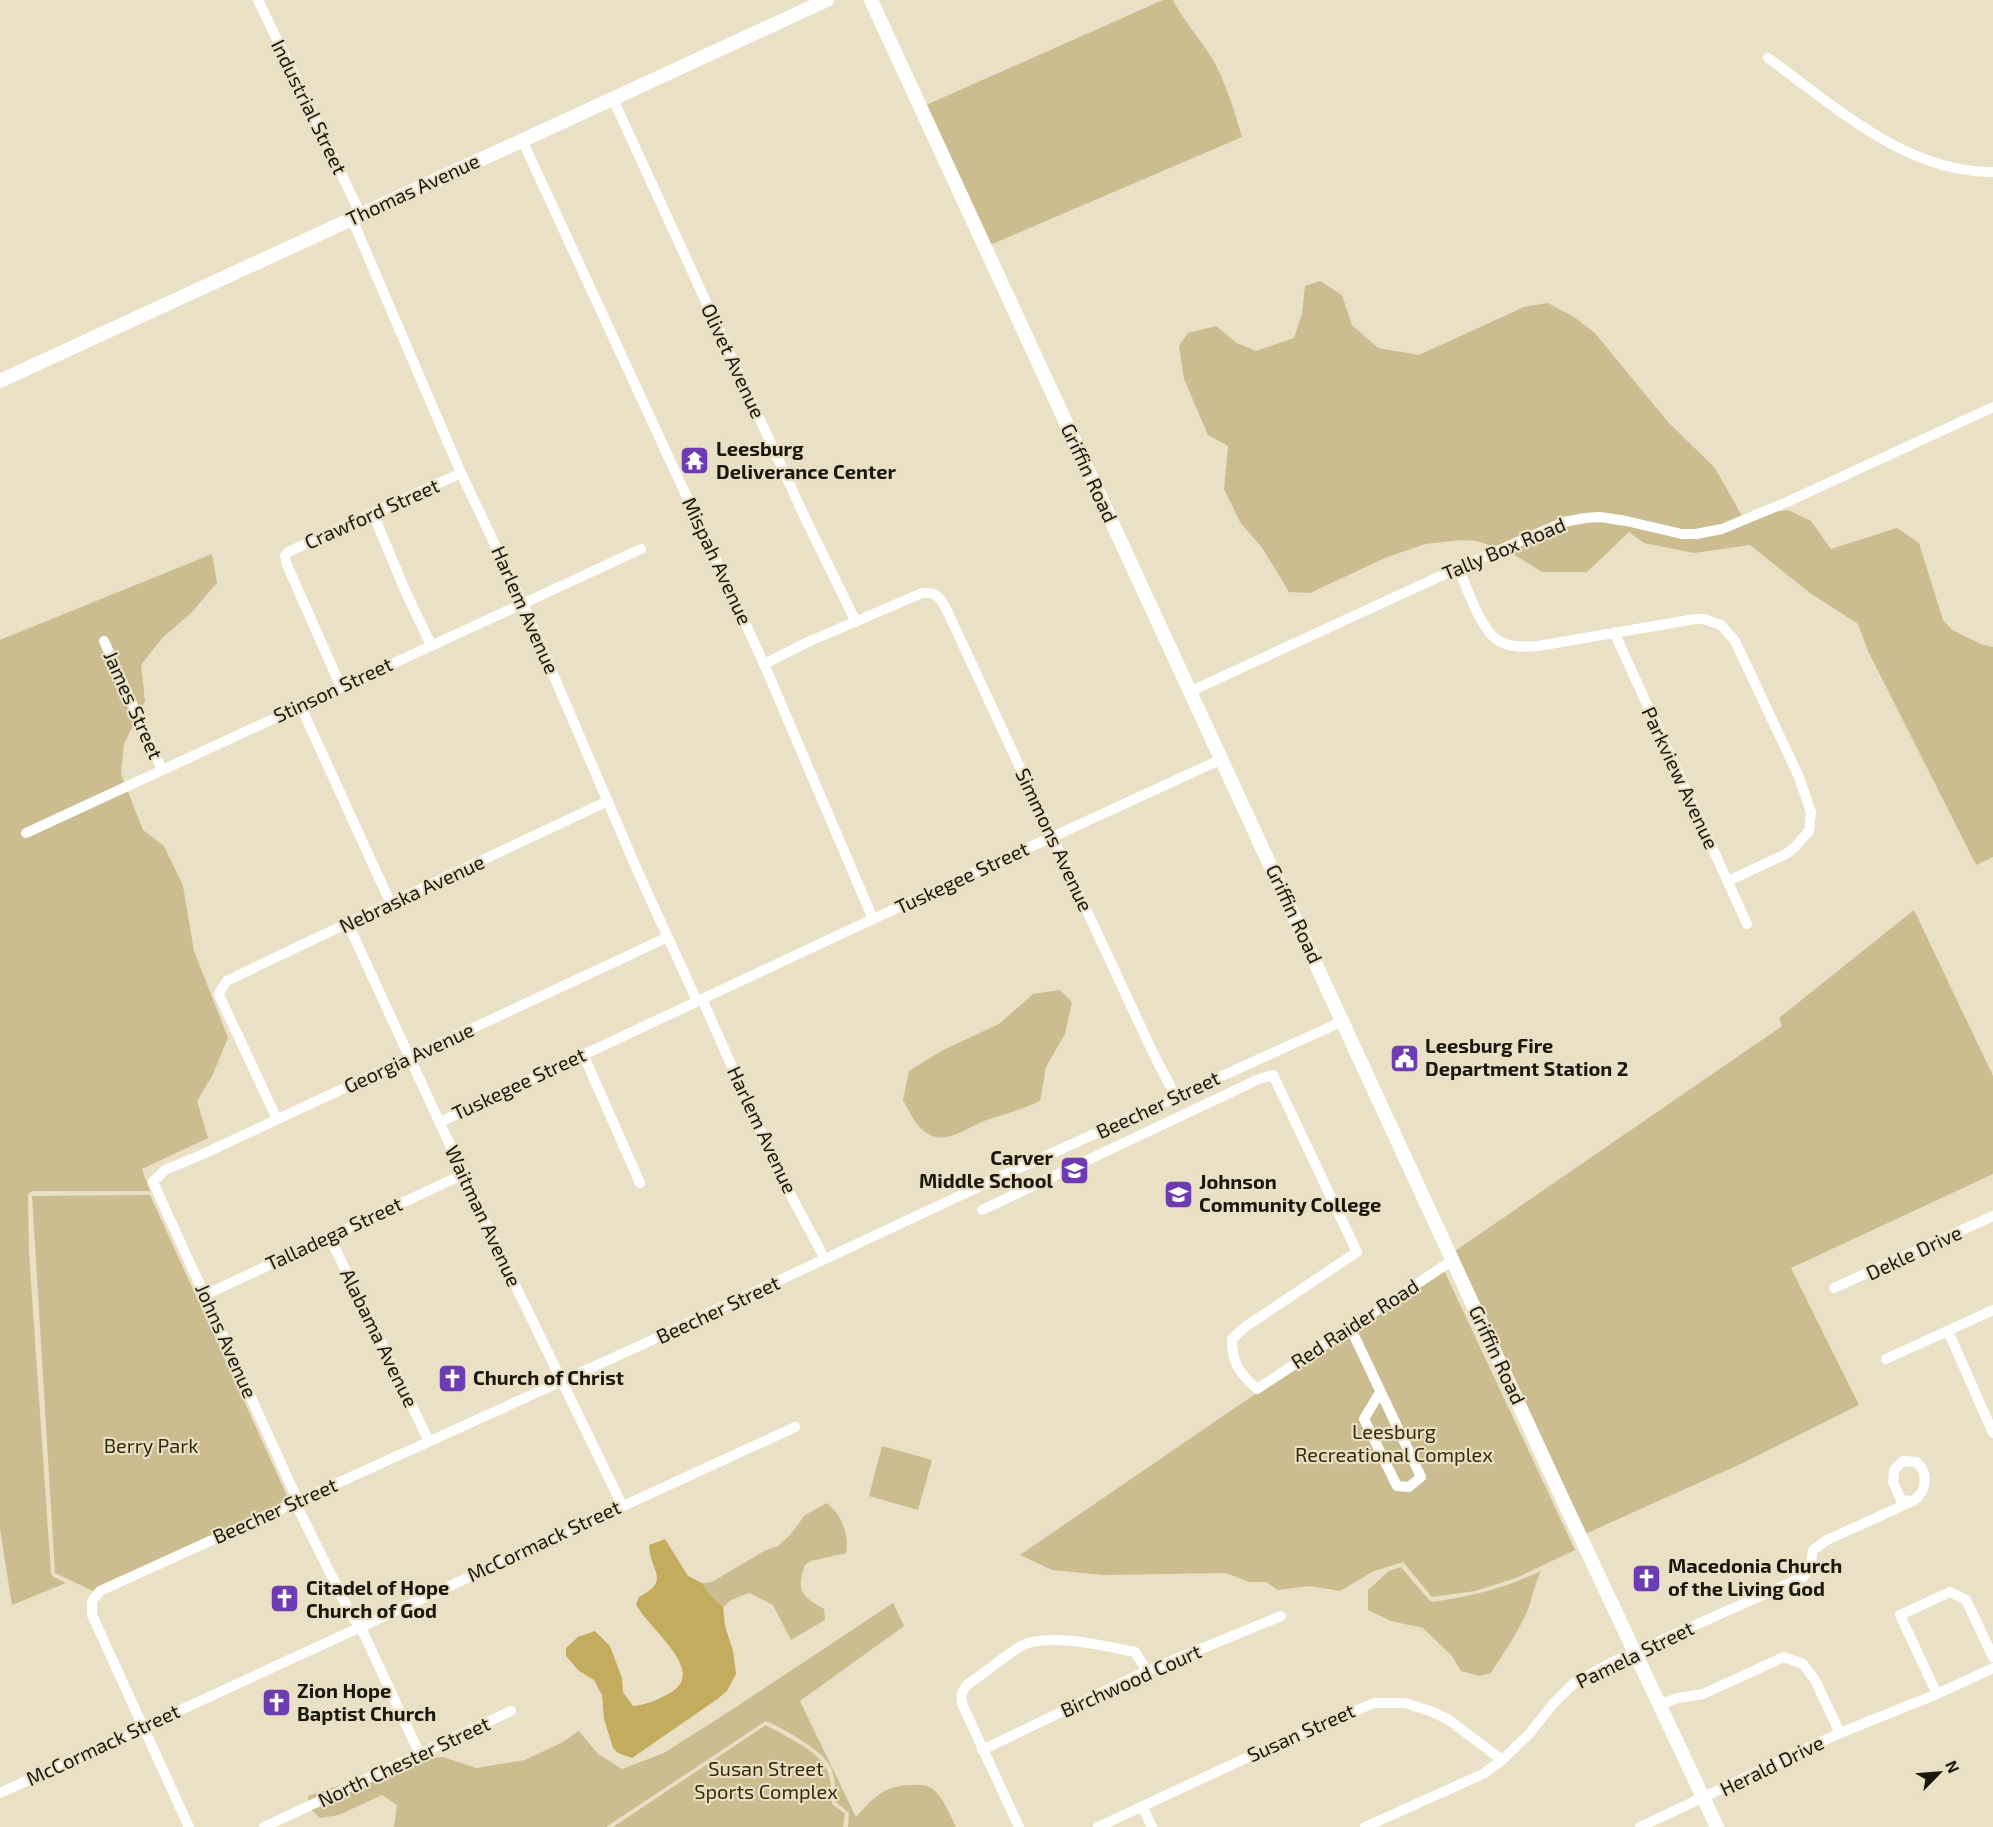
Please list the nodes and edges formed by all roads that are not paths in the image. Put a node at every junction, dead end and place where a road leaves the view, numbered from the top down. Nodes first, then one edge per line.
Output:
1 (258, 0) edge
2 (827, 0) edge
3 (871, 0) edge
4 (1768, 58) dead end
5 (612, 99) junction
6 (522, 140) junction
7 (1993, 172) edge
8 (356, 217) junction
9 (0, 381) edge
10 (1993, 407) edge
11 (461, 473) junction
12 (374, 514) junction
13 (641, 549) dead end
14 (1458, 568) junction
15 (523, 604) junction
16 (856, 622) junction
17 (1614, 632) junction
18 (104, 641) dead end
19 (431, 645) junction
20 (764, 664) junction
21 (341, 687) junction
22 (1191, 691) junction
23 (300, 705) junction
24 (1222, 759) junction
25 (162, 770) junction
26 (608, 801) junction
27 (27, 833) dead end
28 (1053, 837) junction
29 (1728, 881) junction
30 (391, 904) junction
31 (873, 919) junction
32 (348, 924) junction
33 (1748, 924) dead end
34 (668, 937) junction
35 (699, 1000) junction
36 (1343, 1021) junction
37 (583, 1054) junction
38 (409, 1058) junction
39 (1176, 1097) junction
40 (276, 1119) junction
41 (440, 1122) junction
42 (464, 1174) junction
43 (153, 1182) joint
44 (640, 1184) dead end
45 (982, 1210) dead end
46 (1993, 1216) edge
47 (329, 1236) junction
48 (825, 1259) junction
49 (1453, 1260) junction
50 (1834, 1288) dead end
51 (205, 1295) junction
52 (1993, 1310) edge
53 (1350, 1327) junction
54 (1948, 1331) junction
55 (1886, 1359) dead end
56 (561, 1382) junction
57 (1380, 1392) junction
58 (795, 1427) dead end
59 (1993, 1433) edge
60 (429, 1440) junction
61 (1913, 1501) dead end
62 (296, 1502) junction
63 (622, 1506) junction
64 (1281, 1616) dead end
65 (359, 1627) junction
66 (1635, 1653) junction
67 (1993, 1657) edge
68 (1993, 1668) edge
69 (1147, 1671) junction
70 (1937, 1694) junction
71 (1659, 1705) junction
72 (511, 1711) dead end
73 (144, 1726) junction
74 (1840, 1733) junction
75 (982, 1750) junction
76 (420, 1755) junction
77 (1502, 1760) junction
78 (0, 1793) edge
79 (1703, 1798) junction
80 (1143, 1806) junction
81 (189, 1827) edge
82 (264, 1827) edge
83 (1019, 1827) edge
84 (1098, 1827) edge
85 (1152, 1827) edge
86 (1365, 1827) edge
87 (1641, 1827) edge
88 (1717, 1827) edge

1 - 8 street, Industrial Street
2 - 5 street, Thomas Avenue
3 - 22 street, Griffin Road
4 - 7 street
5 - 6 street, Thomas Avenue
5 - 16 street, Olivet Avenue
6 - 8 street, Thomas Avenue
6 - 20 street, Mispah Avenue
8 - 9 street, Thomas Avenue
8 - 11 street, Harlem Avenue
10 - 14 street, Tally Box Road
11 - 12 street, Crawford Street
11 - 15 street, Harlem Avenue
12 - 19 street
12 - 21 street, Crawford Street
13 - 15 street, Stinson Street
14 - 17 street
14 - 22 street, Tally Box Road
15 - 19 street, Stinson Street
15 - 26 street, Harlem Avenue
16 - 20 street
16 - 28 street, Simmons Avenue
17 - 29 street, Parkview Avenue
17 - 29 street
18 - 25 street, James Street
19 - 21 street, Stinson Street
20 - 31 street, Mispah Avenue
21 - 23 street, Stinson Street
22 - 24 street, Griffin Road
23 - 25 street, Stinson Street
23 - 30 street
24 - 28 street, Tuskegee Street
24 - 36 street, Griffin Road
25 - 27 street, Stinson Street
26 - 30 street, Nebraska Avenue
26 - 34 street, Harlem Avenue
28 - 31 street, Tuskegee Street
28 - 39 street, Simmons Avenue
29 - 33 street, Parkview Avenue
30 - 32 street, Nebraska Avenue
31 - 35 street, Tuskegee Street
32 - 38 street, Waitman Avenue
32 - 40 street, Nebraska Avenue
34 - 35 street, Harlem Avenue
34 - 38 street, Georgia Avenue
35 - 37 street, Tuskegee Street
35 - 48 street, Harlem Avenue
36 - 39 street, Beecher Street
36 - 49 street, Griffin Road
37 - 41 street, Tuskegee Street
37 - 44 street
38 - 40 street, Georgia Avenue
38 - 41 street, Waitman Avenue
39 - 48 street, Beecher Street
40 - 43 street, Georgia Avenue
41 - 42 street, Waitman Avenue
42 - 47 street, Talladega Street
42 - 56 street, Waitman Avenue
43 - 51 street, Johns Avenue
45 - 53 street, Red Raider Road
46 - 50 street, Dekle Drive
47 - 51 street, Talladega Street
47 - 60 street, Alabama Avenue
48 - 56 street, Beecher Street
49 - 53 street, Red Raider Road
49 - 66 street, Griffin Road
51 - 62 street, Johns Avenue
52 - 54 street
53 - 57 street
54 - 55 street
54 - 59 street
56 - 60 street, Beecher Street
56 - 63 street, Waitman Avenue
57 - 57 street
58 - 63 street, McCormack Street
60 - 62 street, Beecher Street
61 - 66 street, Pamela Street
62 - 65 street, Johns Avenue
62 - 73 street, Beecher Street
63 - 65 street, McCormack Street
64 - 69 street, Birchwood Court
65 - 73 street, McCormack Street
65 - 76 street, Johns Avenue
66 - 71 street, Griffin Road
66 - 77 street, Pamela Street
67 - 70 street
68 - 70 street, Herald Drive
69 - 75 street, Birchwood Court
69 - 75 street
70 - 74 street, Herald Drive
71 - 74 street, Herald Drive
71 - 79 street, Griffin Road
72 - 76 street, North Chester Street
73 - 78 street, McCormack Street
73 - 81 street
74 - 79 street, Herald Drive
75 - 83 street
76 - 82 street, North Chester Street
77 - 80 street, Susan Street
77 - 86 street, Pamela Street
79 - 87 street, Herald Drive
79 - 88 street, Griffin Road
80 - 84 street, Susan Street
80 - 85 street

